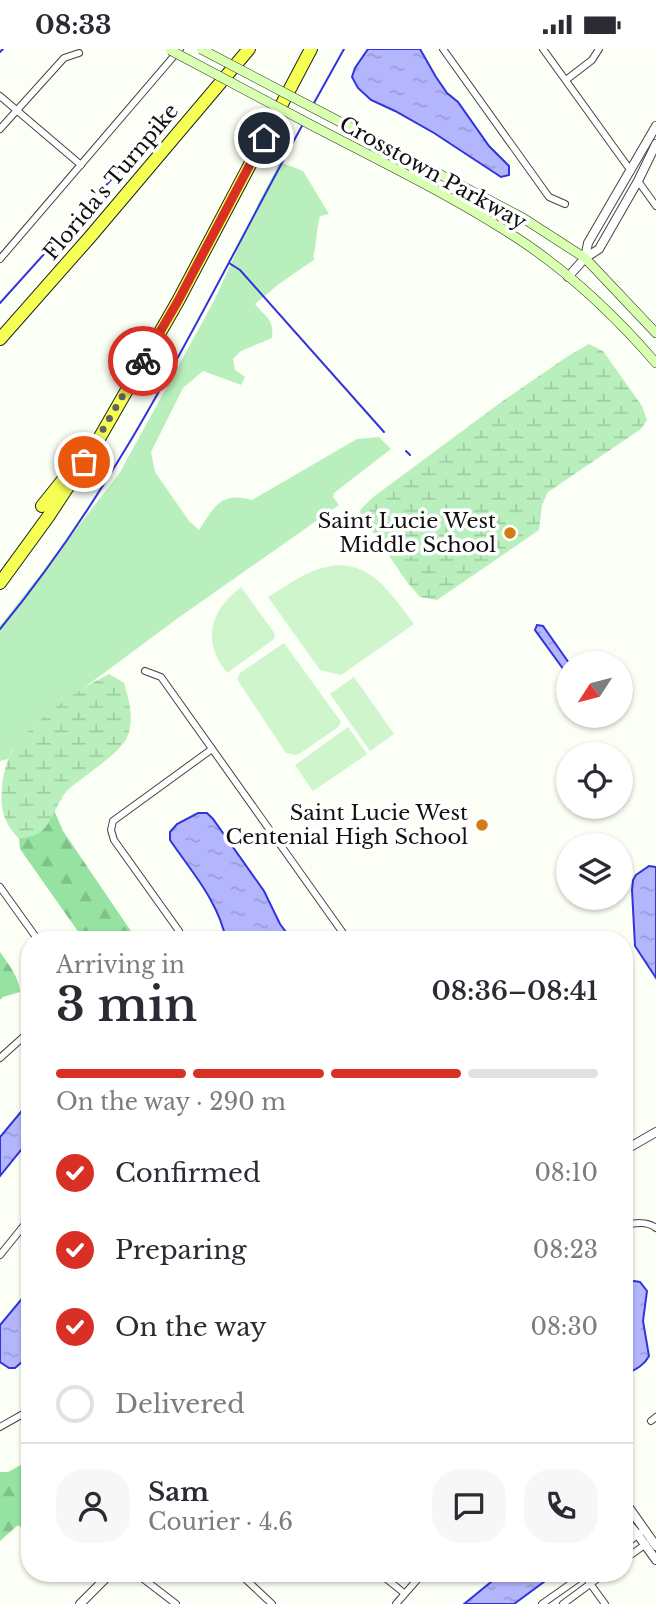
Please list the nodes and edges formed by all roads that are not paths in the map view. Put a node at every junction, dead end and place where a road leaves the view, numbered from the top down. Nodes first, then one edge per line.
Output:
1 (180, 49) edge
2 (201, 49) edge
3 (249, 49) edge
4 (311, 49) edge
5 (443, 49) edge
6 (543, 49) edge
7 (599, 49) edge
8 (168, 50) edge
9 (79, 53) dead end
10 (566, 80) junction
11 (0, 96) edge
12 (16, 110) junction
13 (656, 126) edge
14 (0, 129) edge
15 (656, 144) edge
16 (80, 165) junction
17 (631, 171) junction
18 (638, 181) junction
19 (565, 204) dead end
20 (656, 207) edge
21 (585, 258) junction
22 (0, 259) edge
23 (568, 277) junction
24 (37, 297) junction
25 (656, 333) edge
26 (0, 339) edge
27 (0, 349) edge
28 (656, 363) edge
29 (111, 418) junction
30 (42, 506) dead end
31 (0, 583) edge
32 (145, 671) dead end
33 (212, 749) junction
34 (0, 887) edge
35 (32, 931) edge
36 (179, 931) edge
37 (342, 931) edge
38 (21, 1039) edge
39 (0, 1058) edge
40 (656, 1132) edge
41 (633, 1145) edge
42 (633, 1224) edge
43 (656, 1227) edge
44 (21, 1229) edge
45 (0, 1255) edge
46 (21, 1415) edge
47 (0, 1427) edge
48 (633, 1518) edge
49 (633, 1526) edge
50 (641, 1533) junction
51 (633, 1539) edge
52 (651, 1543) edge
53 (633, 1554) edge
54 (656, 1560) edge
55 (102, 1582) edge
56 (147, 1582) edge
57 (249, 1582) edge
58 (390, 1582) edge
59 (414, 1582) edge
60 (574, 1582) edge
61 (593, 1582) edge
62 (590, 1584) junction
63 (404, 1593) junction
64 (80, 1604) edge
65 (176, 1604) edge
66 (272, 1604) edge
67 (396, 1604) edge
68 (542, 1604) edge
69 (563, 1604) edge
70 (605, 1604) edge

1 - 16 street
2 - 21 main road, Crosstown Parkway, bridge
3 - 24 highway, Florida's Turnpike
4 - 29 highway
5 - 19 street
6 - 10 street
7 - 10 street
8 - 23 main road, Crosstown Parkway, bridge
9 - 12 street
10 - 17 street
11 - 12 street
12 - 14 street
12 - 16 street
13 - 17 street
15 - 18 street
16 - 22 street
17 - 21 street
18 - 20 street
18 - 21 street
21 - 23 street
21 - 25 main road, Crosstown Parkway
23 - 28 main road, Crosstown Parkway
24 - 26 highway, Florida's Turnpike
24 - 27 highway
29 - 30 highway
29 - 31 highway
32 - 33 street
33 - 36 street
33 - 37 street
34 - 35 street
38 - 39 street
40 - 41 street
42 - 43 street
44 - 45 street
46 - 47 street
48 - 50 street
49 - 50 street
50 - 51 street
50 - 52 street
52 - 53 street
52 - 54 street
55 - 64 street
56 - 65 street
57 - 66 street
58 - 63 street
59 - 63 street
60 - 68 street
61 - 62 street
62 - 69 street
62 - 70 street
63 - 67 street

